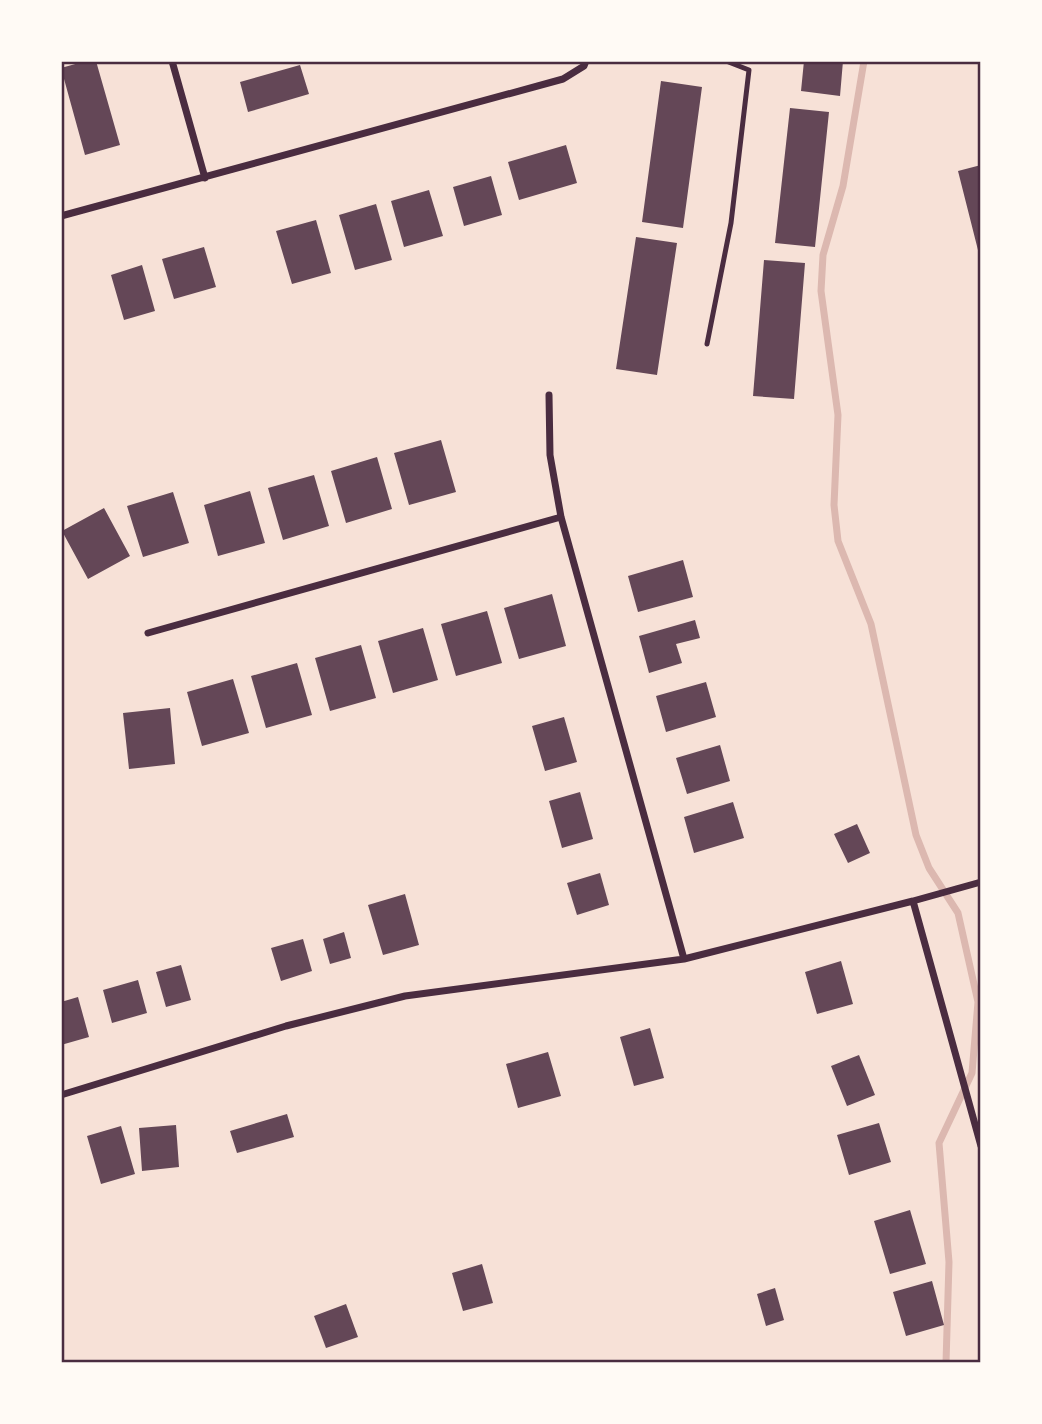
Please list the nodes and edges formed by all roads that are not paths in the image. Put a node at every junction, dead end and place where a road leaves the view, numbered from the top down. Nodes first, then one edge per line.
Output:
1 (172, 61) edge
2 (726, 61) edge
3 (751, 61) edge
4 (585, 64) edge
5 (749, 70) junction
6 (205, 178) junction
7 (61, 216) edge
8 (707, 344) dead end
9 (549, 395) dead end
10 (561, 517) junction
11 (148, 633) dead end
12 (981, 882) edge
13 (914, 901) junction
14 (684, 959) junction
15 (61, 1096) edge
16 (981, 1146) edge

1 - 6 street
2 - 5 lane
3 - 5 lane
4 - 6 street
5 - 8 lane
6 - 7 street
9 - 10 street
10 - 11 street
10 - 14 street
12 - 13 street
13 - 14 street
13 - 16 street
14 - 15 street

